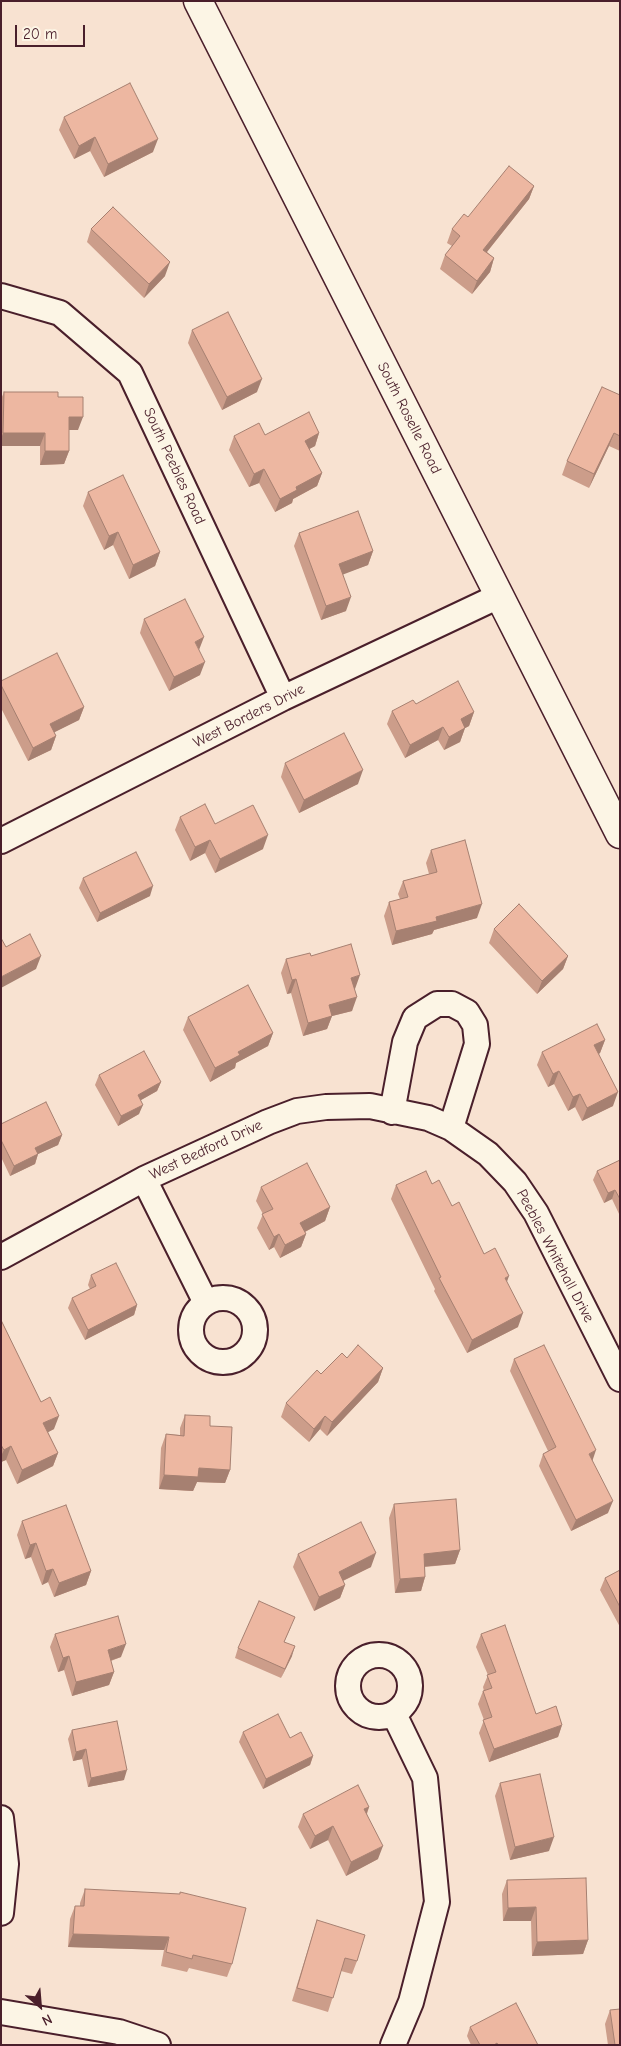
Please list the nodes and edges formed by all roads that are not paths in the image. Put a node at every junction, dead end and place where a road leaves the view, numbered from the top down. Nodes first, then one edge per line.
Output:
1 (198, 1) edge
2 (1, 296) edge
3 (499, 596) junction
4 (283, 698) junction
5 (620, 834) edge
6 (1, 841) edge
7 (392, 1112) junction
8 (428, 1118) joint
9 (451, 1128) junction
10 (144, 1179) junction
11 (1, 1256) edge
12 (206, 1303) dead end
13 (620, 1379) edge
14 (394, 1714) dead end
15 (1, 1818) edge
16 (1, 1914) edge
17 (1, 2012) edge
18 (158, 2045) edge
19 (393, 2045) edge

1 - 3 main road, South Roselle Road
2 - 4 street, South Peebles Road
3 - 4 street, West Borders Drive
3 - 5 main road, South Roselle Road
4 - 6 street, West Borders Drive
7 - 8 street, West Bedford Drive
7 - 9 street
7 - 10 street, West Bedford Drive
8 - 9 street, Peebles Whitehall Drive
9 - 13 street, Peebles Whitehall Drive
10 - 11 street, West Bedford Drive
10 - 12 street
14 - 19 street
15 - 16 street
17 - 18 street

